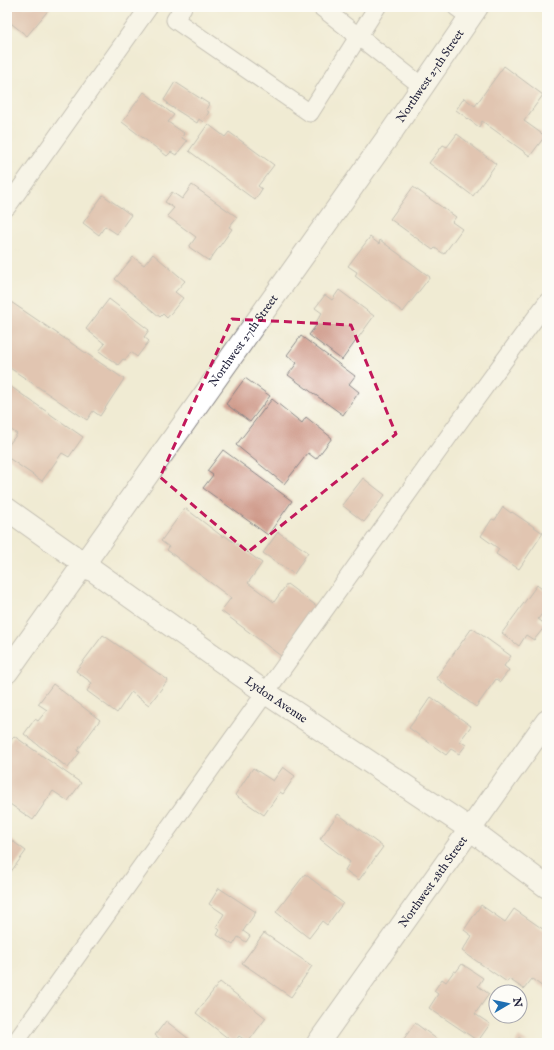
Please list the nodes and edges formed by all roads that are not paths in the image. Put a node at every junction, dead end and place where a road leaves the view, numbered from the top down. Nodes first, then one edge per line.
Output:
1 (149, 7) edge
2 (183, 7) edge
3 (321, 7) edge
4 (377, 7) edge
5 (468, 10) edge
6 (358, 37) junction
7 (422, 87) junction
8 (7, 207) edge
9 (547, 302) edge
10 (7, 509) edge
11 (84, 563) junction
12 (7, 672) edge
13 (266, 693) junction
14 (547, 721) edge
15 (470, 829) junction
16 (547, 887) edge
17 (15, 1043) edge
18 (318, 1043) edge

1 - 8 lane
2 - 6 lane
3 - 6 lane
4 - 6 lane
5 - 7 street, Northwest 27th Street
6 - 7 lane
7 - 11 street, Northwest 27th Street
9 - 13 lane
10 - 11 street, Lydon Avenue
11 - 12 street, Northwest 27th Street
11 - 13 street, Lydon Avenue
13 - 15 street, Lydon Avenue
13 - 17 lane
14 - 15 street, Northwest 28th Street
15 - 16 street, Lydon Avenue
15 - 18 street, Northwest 28th Street

